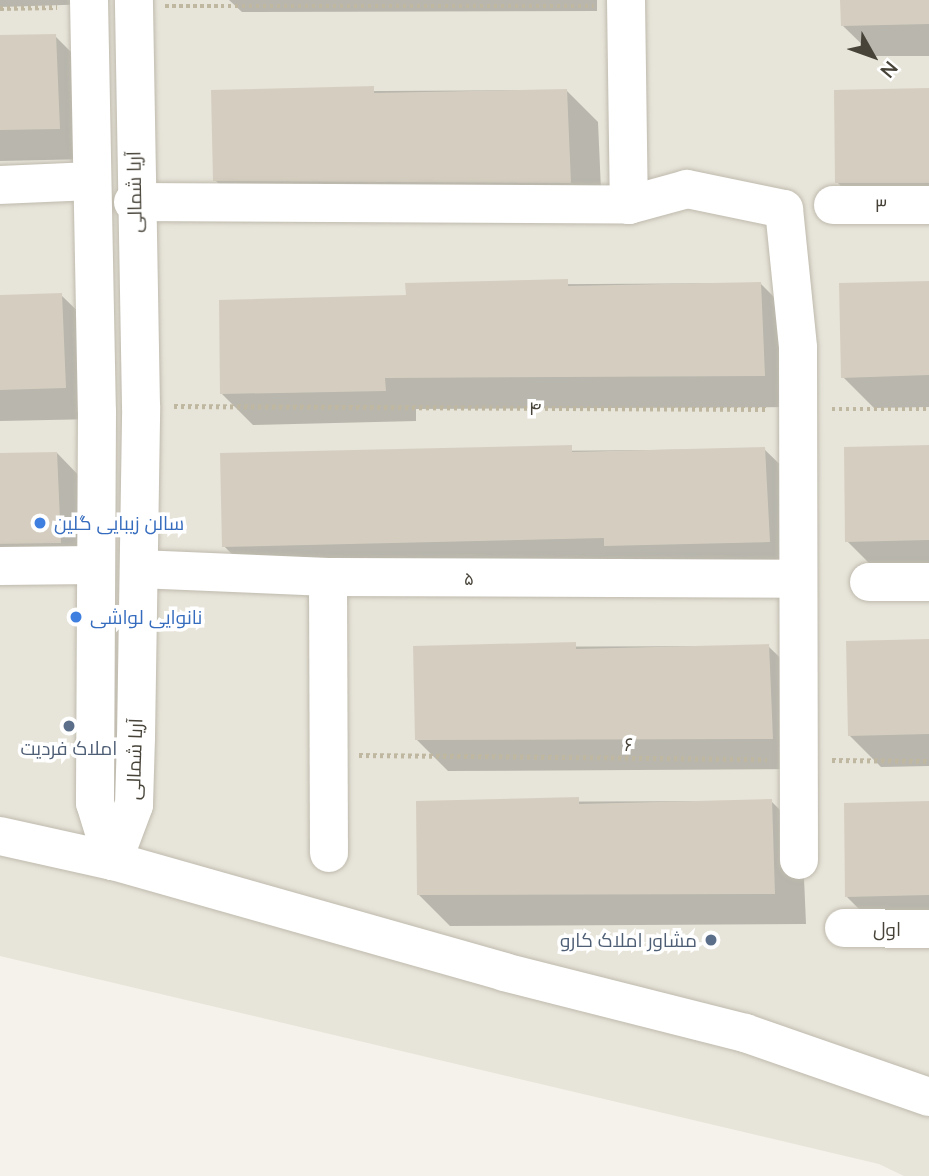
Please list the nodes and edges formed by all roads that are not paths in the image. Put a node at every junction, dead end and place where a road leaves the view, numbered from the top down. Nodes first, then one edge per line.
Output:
1 (89, 3) edge
2 (135, 3) edge
3 (626, 3) edge
4 (90, 181) junction
5 (0, 185) edge
6 (133, 202) junction
7 (629, 205) junction
8 (833, 205) dead end
9 (929, 205) edge
10 (96, 565) junction
11 (0, 566) edge
12 (139, 569) junction
13 (327, 577) junction
14 (798, 579) junction
15 (869, 582) dead end
16 (929, 582) edge
17 (0, 836) edge
18 (329, 853) dead end
19 (799, 860) dead end
20 (113, 861) junction
21 (844, 928) dead end
22 (929, 929) edge
23 (929, 1097) edge

1 - 4 street, آریا شمالی
2 - 6 street, آریا شمالی
3 - 7 street
4 - 5 street
4 - 10 street, آریا شمالی
6 - 7 street
6 - 12 street, آریا شمالی
7 - 14 street
8 - 9 street, ۳
10 - 11 street
10 - 20 street, آریا شمالی
12 - 13 street, ۵
12 - 20 street, آریا شمالی
13 - 14 street, ۵
13 - 18 street
14 - 19 street
15 - 16 street
17 - 20 street
20 - 23 street
21 - 22 street, اول

